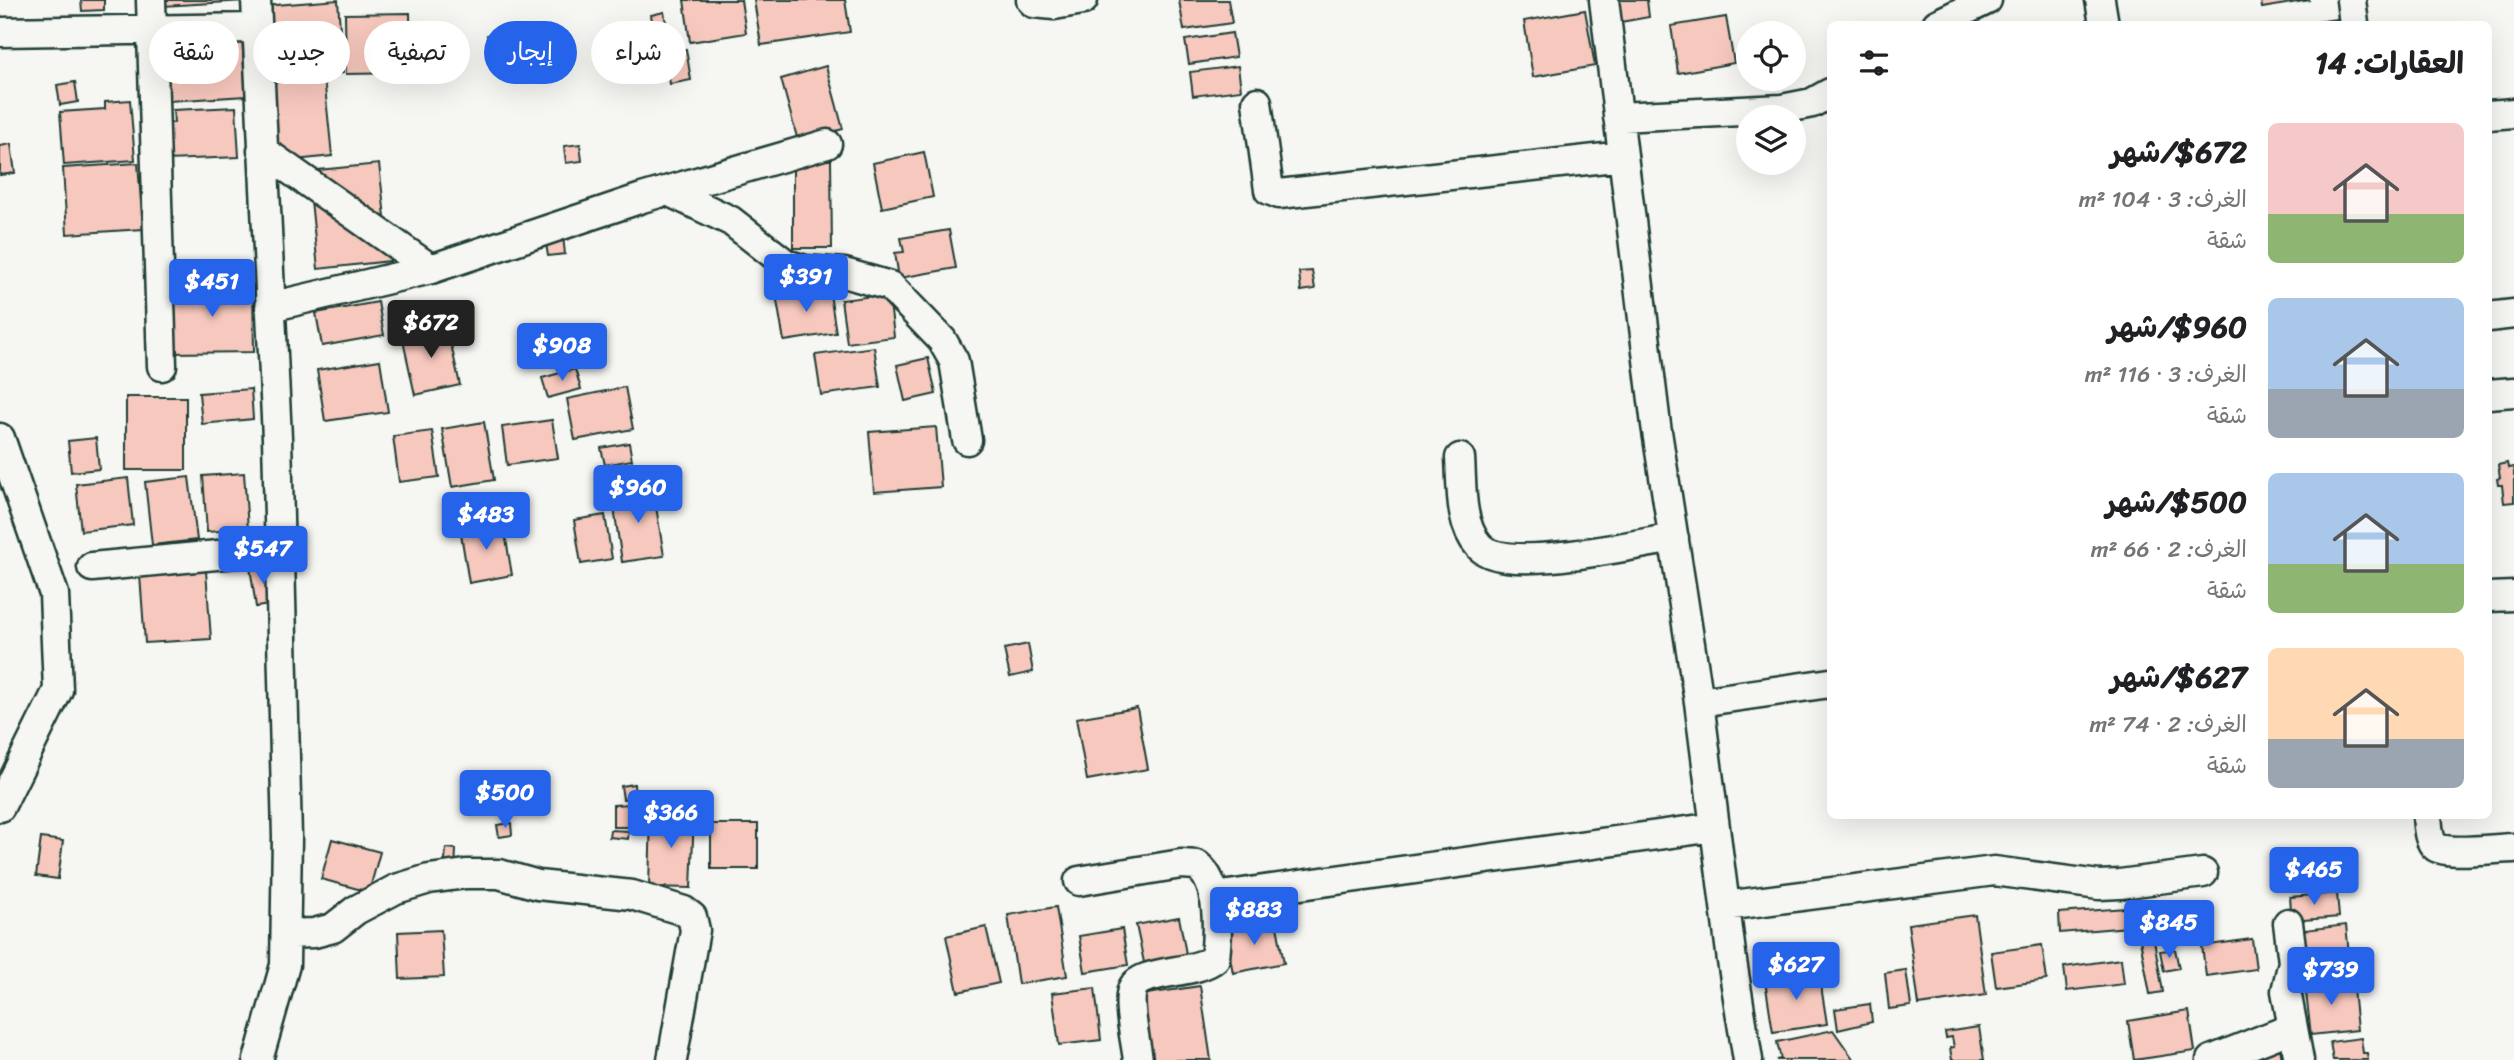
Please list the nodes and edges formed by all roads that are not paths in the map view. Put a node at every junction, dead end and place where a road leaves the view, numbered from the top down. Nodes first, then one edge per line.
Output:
1 (151, 0) edge
2 (256, 0) edge
3 (1031, 0) edge
4 (1083, 0) edge
5 (1604, 0) edge
6 (1987, 0) edge
7 (2100, 0) edge
8 (2351, 0) edge
9 (152, 21) edge
10 (257, 21) edge
11 (1943, 21) edge
12 (2104, 21) edge
13 (2354, 21) edge
14 (149, 28) edge
15 (0, 32) edge
16 (154, 84) edge
17 (259, 84) edge
18 (1827, 95) edge
19 (1257, 102) dead end
20 (2514, 113) edge
21 (2492, 115) edge
22 (1618, 117) junction
23 (827, 144) dead end
24 (262, 150) junction
25 (1623, 156) junction
26 (668, 191) junction
27 (430, 269) junction
28 (270, 307) junction
29 (2514, 314) edge
30 (2492, 317) edge
31 (162, 366) dead end
32 (2514, 392) edge
33 (2492, 394) edge
34 (0, 438) edge
35 (967, 440) dead end
36 (1460, 458) dead end
37 (1674, 538) junction
38 (279, 548) junction
39 (92, 567) dead end
40 (2514, 596) edge
41 (2492, 597) edge
42 (1827, 683) edge
43 (1699, 702) junction
44 (0, 807) edge
45 (2428, 819) edge
46 (1715, 827) junction
47 (2514, 848) edge
48 (2203, 873) dead end
49 (1079, 881) dead end
50 (1214, 897) junction
51 (1725, 906) junction
52 (2288, 923) dead end
53 (286, 934) junction
54 (2292, 1028) junction
55 (258, 1060) edge
56 (672, 1060) edge
57 (1138, 1060) edge
58 (1748, 1060) edge
59 (2211, 1060) edge
60 (2299, 1060) edge

1 - 9 street
2 - 10 street
3 - 4 street
5 - 22 street
6 - 11 street
7 - 12 street
8 - 13 street
14 - 15 street
16 - 31 street
17 - 24 street
18 - 22 street
19 - 25 street
20 - 21 street
22 - 25 street
23 - 26 street
24 - 27 street
24 - 28 street
25 - 37 street
26 - 27 street
26 - 35 street
27 - 28 street
28 - 38 street
29 - 30 street
32 - 33 street
34 - 44 street
36 - 37 street
37 - 43 street
38 - 39 street
38 - 53 street
40 - 41 street
42 - 43 street
43 - 46 street
45 - 47 street
46 - 50 street
46 - 51 street
48 - 51 street
49 - 50 street
50 - 57 street
51 - 58 street
52 - 54 street
53 - 55 street
53 - 56 street
54 - 59 street
54 - 60 street

